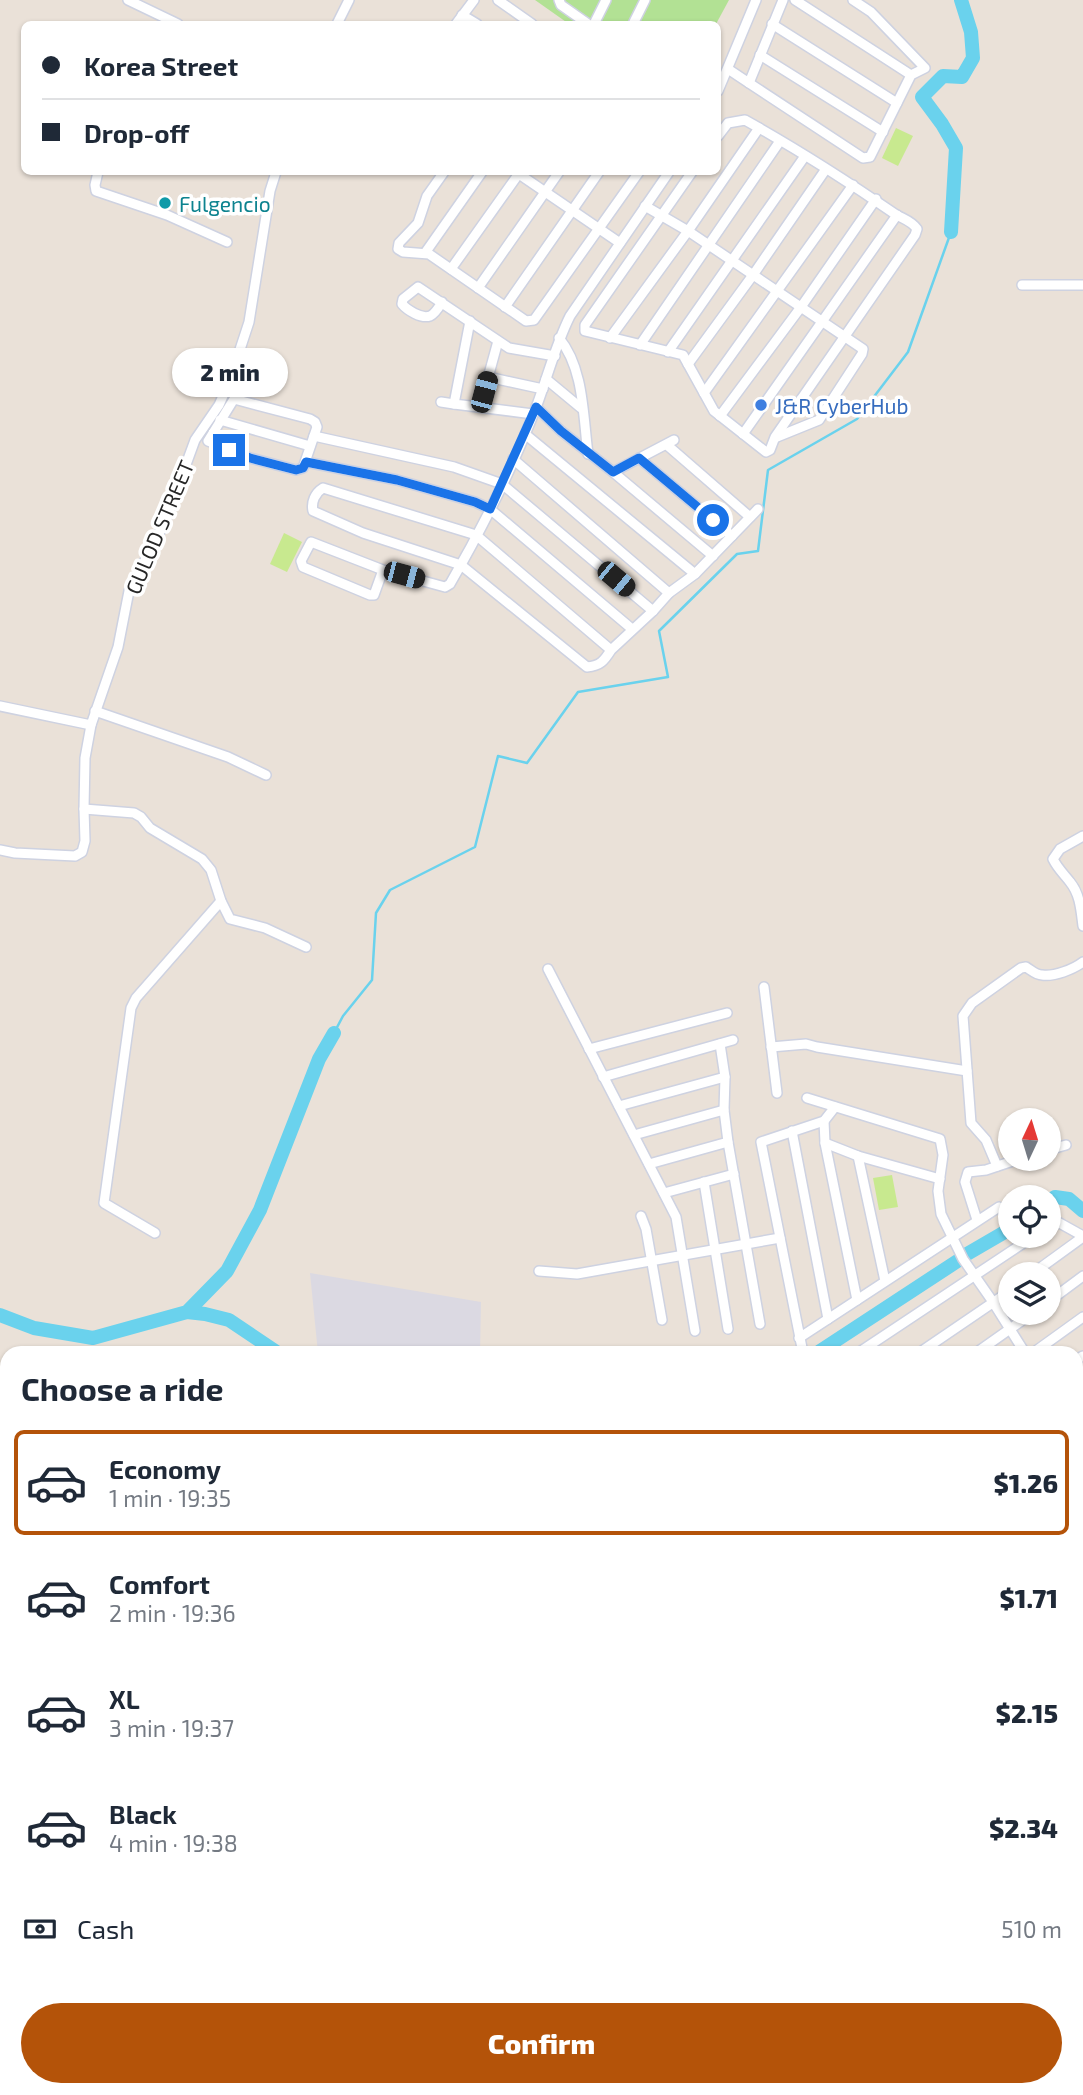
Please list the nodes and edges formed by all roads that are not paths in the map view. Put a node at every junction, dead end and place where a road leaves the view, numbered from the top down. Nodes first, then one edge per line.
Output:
1 (128, 0) edge
2 (349, 0) edge
3 (474, 0) edge
4 (498, 0) edge
5 (559, 0) edge
6 (606, 0) edge
7 (645, 0) edge
8 (756, 0) edge
9 (783, 0) edge
10 (794, 0) edge
11 (853, 0) edge
12 (871, 0) edge
13 (871, 12) junction
14 (462, 15) junction
15 (172, 21) edge
16 (338, 21) edge
17 (458, 21) edge
18 (472, 21) edge
19 (528, 21) edge
20 (586, 21) edge
21 (593, 21) edge
22 (634, 21) edge
23 (772, 24) junction
24 (760, 55) junction
25 (728, 69) junction
26 (911, 75) junction
27 (749, 83) junction
28 (721, 84) edge
29 (897, 103) junction
30 (759, 128) junction
31 (721, 132) edge
32 (883, 132) junction
33 (780, 141) junction
34 (805, 156) junction
35 (826, 169) junction
36 (97, 175) edge
37 (275, 175) edge
38 (442, 175) edge
39 (480, 175) edge
40 (516, 175) edge
41 (522, 175) edge
42 (557, 175) edge
43 (597, 175) edge
44 (637, 175) edge
45 (667, 175) edge
46 (690, 175) edge
47 (853, 185) junction
48 (545, 191) junction
49 (876, 199) junction
50 (645, 206) junction
51 (572, 211) junction
52 (660, 215) junction
53 (897, 215) junction
54 (600, 230) junction
55 (688, 231) junction
56 (227, 242) dead end
57 (620, 243) junction
58 (709, 245) junction
59 (425, 253) junction
60 (732, 260) junction
61 (451, 269) junction
62 (753, 275) junction
63 (1021, 285) dead end
64 (1083, 285) edge
65 (478, 288) junction
66 (776, 290) junction
67 (442, 302) dead end
68 (505, 307) junction
69 (801, 307) junction
70 (470, 321) junction
71 (823, 322) junction
72 (845, 337) junction
73 (559, 338) junction
74 (610, 338) junction
75 (498, 341) junction
76 (640, 345) junction
77 (668, 352) junction
78 (555, 356) junction
79 (688, 364) junction
80 (488, 377) junction
81 (546, 379) junction
82 (543, 389) junction
83 (704, 393) junction
84 (441, 402) dead end
85 (454, 404) junction
86 (480, 407) junction
87 (582, 408) junction
88 (534, 411) junction
89 (720, 416) junction
90 (220, 420) junction
91 (743, 433) junction
92 (525, 434) junction
93 (314, 436) junction
94 (775, 437) junction
95 (310, 446) junction
96 (588, 453) junction
97 (639, 458) junction
98 (513, 459) junction
99 (306, 462) junction
100 (613, 472) junction
101 (502, 484) junction
102 (490, 509) junction
103 (758, 509) dead end
104 (750, 516) junction
105 (476, 535) junction
106 (732, 536) junction
107 (713, 556) junction
108 (461, 565) junction
109 (383, 570) junction
110 (695, 574) junction
111 (669, 593) junction
112 (653, 611) junction
113 (632, 629) junction
114 (611, 650) junction
115 (0, 706) edge
116 (95, 711) junction
117 (91, 725) junction
118 (266, 775) dead end
119 (84, 809) junction
120 (1083, 836) edge
121 (0, 850) edge
122 (221, 901) junction
123 (1083, 926) edge
124 (306, 947) dead end
125 (1083, 962) edge
126 (548, 969) dead end
127 (764, 987) dead end
128 (727, 1013) dead end
129 (733, 1040) dead end
130 (720, 1044) junction
131 (771, 1047) junction
132 (589, 1049) junction
133 (967, 1072) junction
134 (604, 1077) junction
135 (725, 1077) junction
136 (777, 1093) dead end
137 (807, 1098) dead end
138 (619, 1106) junction
139 (835, 1107) junction
140 (724, 1110) junction
141 (824, 1121) junction
142 (792, 1131) junction
143 (634, 1135) junction
144 (728, 1142) junction
145 (825, 1143) junction
146 (1066, 1145) dead end
147 (1061, 1146) edge
148 (858, 1156) junction
149 (649, 1164) junction
150 (997, 1166) joint
151 (734, 1174) junction
152 (940, 1179) junction
153 (704, 1182) junction
154 (664, 1193) junction
155 (998, 1208) edge
156 (641, 1216) dead end
157 (977, 1220) junction
158 (1061, 1224) edge
159 (156, 1233) dead end
160 (952, 1237) junction
161 (1083, 1237) edge
162 (780, 1238) junction
163 (746, 1244) junction
164 (1016, 1248) edge
165 (715, 1250) junction
166 (683, 1255) junction
167 (651, 1261) junction
168 (1049, 1262) edge
169 (539, 1271) dead end
170 (974, 1275) junction
171 (1083, 1276) edge
172 (885, 1281) junction
173 (1061, 1292) edge
174 (998, 1298) edge
175 (857, 1300) junction
176 (993, 1302) junction
177 (1083, 1317) edge
178 (828, 1319) junction
179 (662, 1320) dead end
180 (760, 1325) dead end
181 (1017, 1325) edge
182 (728, 1329) dead end
183 (1011, 1330) junction
184 (695, 1331) dead end
185 (799, 1338) junction
186 (801, 1346) edge
187 (869, 1346) edge
188 (929, 1346) edge
189 (987, 1346) edge
190 (1021, 1346) edge
191 (1043, 1346) edge

1 - 15 street
2 - 16 street
3 - 14 street
4 - 19 street
5 - 20 street
6 - 21 street
7 - 22 street
8 - 25 street
9 - 23 street
10 - 26 street
11 - 13 street
12 - 13 street
13 - 26 street
14 - 17 street
14 - 18 street
23 - 24 street
23 - 29 street
24 - 27 street
24 - 32 street
25 - 27 street
25 - 28 street
26 - 29 street
27 - 32 street
29 - 32 street
30 - 31 street
30 - 33 street
30 - 55 street
33 - 34 street
33 - 58 street
34 - 35 street
34 - 60 street
35 - 47 street
35 - 62 street
36 - 56 street
37 - 116 street, GULOD STREET
38 - 59 street
39 - 59 street
40 - 61 street
41 - 48 street
42 - 48 street
43 - 51 street
44 - 54 street
45 - 50 street
46 - 52 street
47 - 49 street
47 - 66 street
48 - 51 street
48 - 65 street
49 - 53 street
49 - 69 street
50 - 52 street
50 - 57 street
51 - 54 street
51 - 68 street
52 - 55 street
52 - 74 street
53 - 71 street
53 - 72 street
54 - 57 street
54 - 68 street
55 - 58 street
55 - 74 street
57 - 73 street
58 - 60 street
58 - 76 street
59 - 61 street
60 - 62 street
60 - 77 street
61 - 65 street
62 - 66 street
62 - 79 street
63 - 64 street
65 - 68 street
66 - 69 street
66 - 83 street
67 - 70 street
69 - 71 street
69 - 89 street
70 - 75 street
70 - 85 street
71 - 72 street
71 - 91 street
72 - 94 street
72 - 94 street
73 - 78 street
73 - 87 street
74 - 76 street
75 - 78 street
75 - 80 street
76 - 77 street
77 - 79 street
78 - 81 street
79 - 83 street
80 - 82 street
80 - 86 street
81 - 82 street
81 - 87 street
82 - 88 street
83 - 89 street
84 - 85 street
85 - 86 street
86 - 88 street
87 - 96 street
88 - 92 street
88 - 96 street
89 - 91 street
90 - 93 street
90 - 95 street
90 - 99 street
91 - 94 street
92 - 98 street
92 - 110 street
93 - 95 street
93 - 101 street
95 - 99 street
96 - 100 street
97 - 100 street
97 - 104 street
97 - 106 street
98 - 101 street
98 - 111 street
99 - 102 street
100 - 107 street
101 - 102 street
101 - 112 street
102 - 105 street
102 - 113 street
103 - 104 street
104 - 106 street
105 - 108 street
105 - 108 street
105 - 114 street
106 - 107 street
107 - 110 street
108 - 109 street
108 - 114 street
109 - 109 street
110 - 111 street
111 - 112 street
112 - 113 street
113 - 114 street
115 - 117 street
116 - 117 street, GULOD STREET
116 - 118 street
117 - 119 street, GULOD STREET
119 - 121 street, GULOD STREET
119 - 122 street
120 - 123 street
122 - 124 street
122 - 159 street
125 - 133 street
126 - 132 street
127 - 131 street
128 - 132 street
129 - 130 street
130 - 134 street
130 - 135 street
131 - 133 street
131 - 136 street
132 - 134 street
133 - 150 street
134 - 138 street
135 - 138 street
135 - 140 street
137 - 139 street
138 - 143 street
139 - 141 street
139 - 152 street
140 - 143 street
140 - 144 street
141 - 142 street
141 - 145 street
142 - 162 street
142 - 178 street
143 - 149 street
144 - 149 street
144 - 151 street
145 - 148 street
145 - 175 street
146 - 147 street
148 - 152 street
148 - 172 street
149 - 154 street
150 - 157 street
151 - 153 street
151 - 163 street
152 - 160 street
153 - 154 street
153 - 165 street
154 - 166 street
155 - 157 street
156 - 167 street
157 - 160 street
158 - 161 street
160 - 170 street
160 - 172 street
161 - 168 street
162 - 163 street
162 - 185 street
163 - 165 street
163 - 180 street
164 - 170 street
165 - 166 street
165 - 182 street
166 - 167 street
166 - 184 street
167 - 169 street
167 - 179 street
170 - 176 street
170 - 187 street
171 - 173 street
172 - 175 street
174 - 176 street
175 - 178 street
176 - 183 street
176 - 188 street
177 - 191 street
178 - 185 street
181 - 183 street
183 - 189 street
183 - 190 street
185 - 186 street

